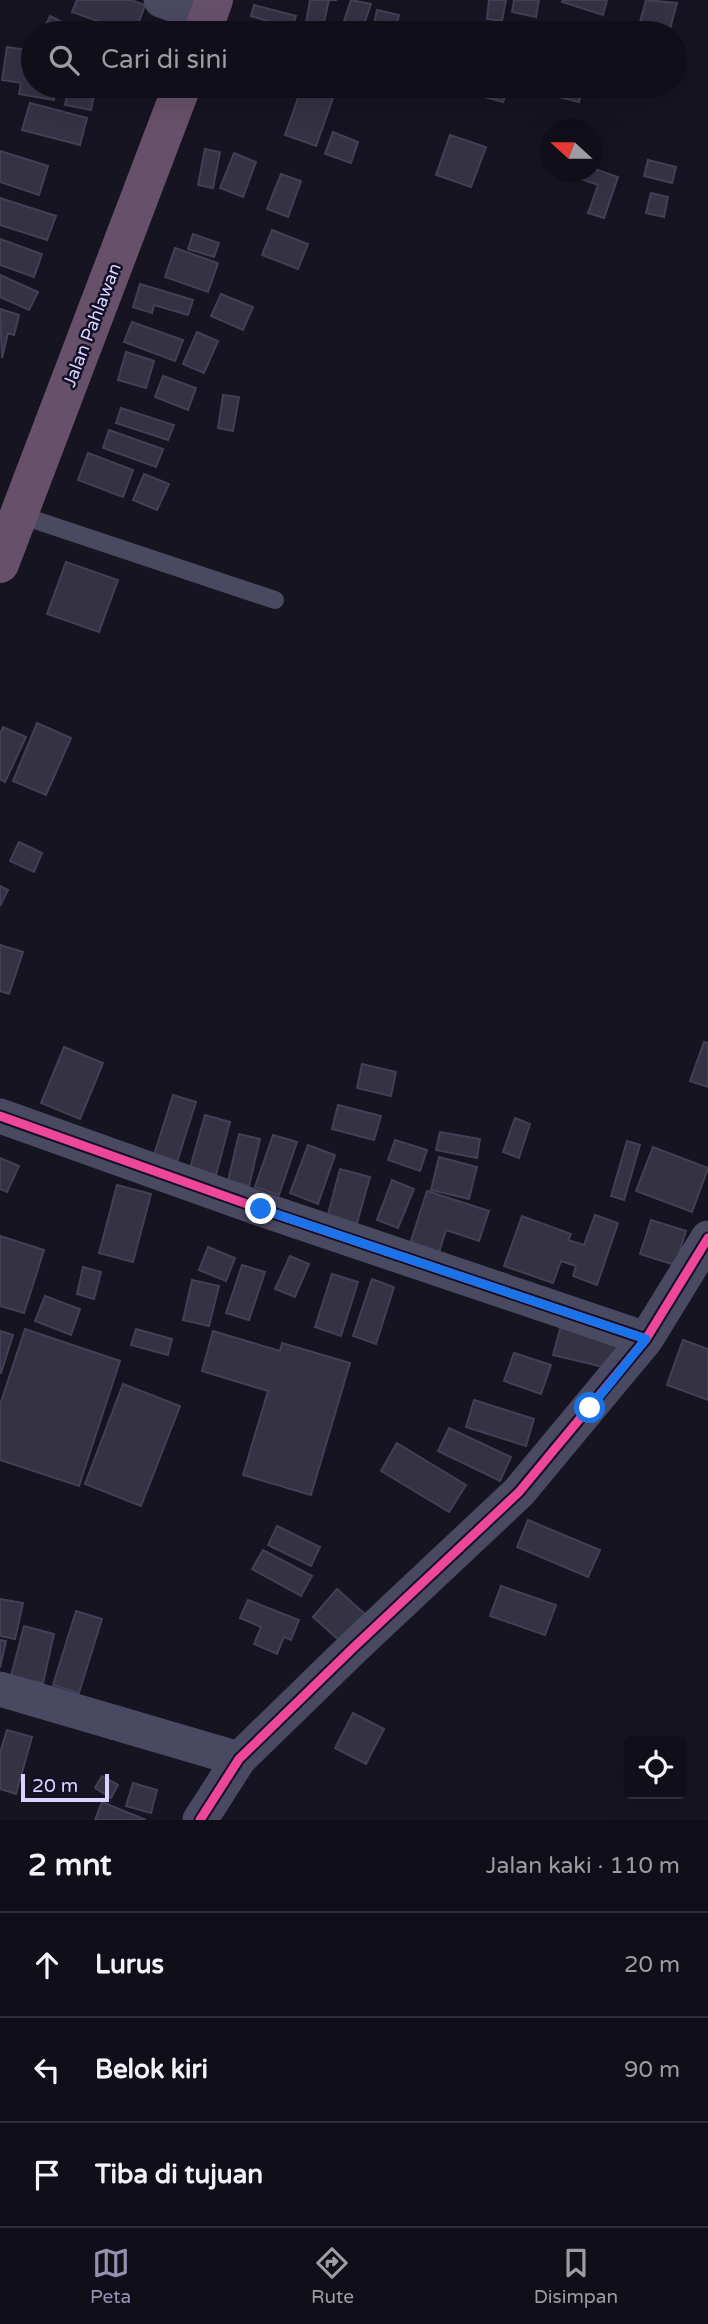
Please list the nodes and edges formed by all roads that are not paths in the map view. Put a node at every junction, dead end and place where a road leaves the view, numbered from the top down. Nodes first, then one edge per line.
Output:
1 (161, 0) edge
2 (208, 17) edge
3 (177, 98) edge
4 (20, 515) junction
5 (0, 564) edge
6 (275, 600) dead end
7 (0, 1116) edge
8 (708, 1238) edge
9 (646, 1339) junction
10 (0, 1689) edge
11 (239, 1759) junction
12 (200, 1820) edge

1 - 2 street
3 - 4 highway, Jalan Pahlawan
4 - 5 highway, Jalan Pahlawan
4 - 6 lane
7 - 9 street
8 - 9 street
9 - 11 street
10 - 11 street
11 - 12 street

